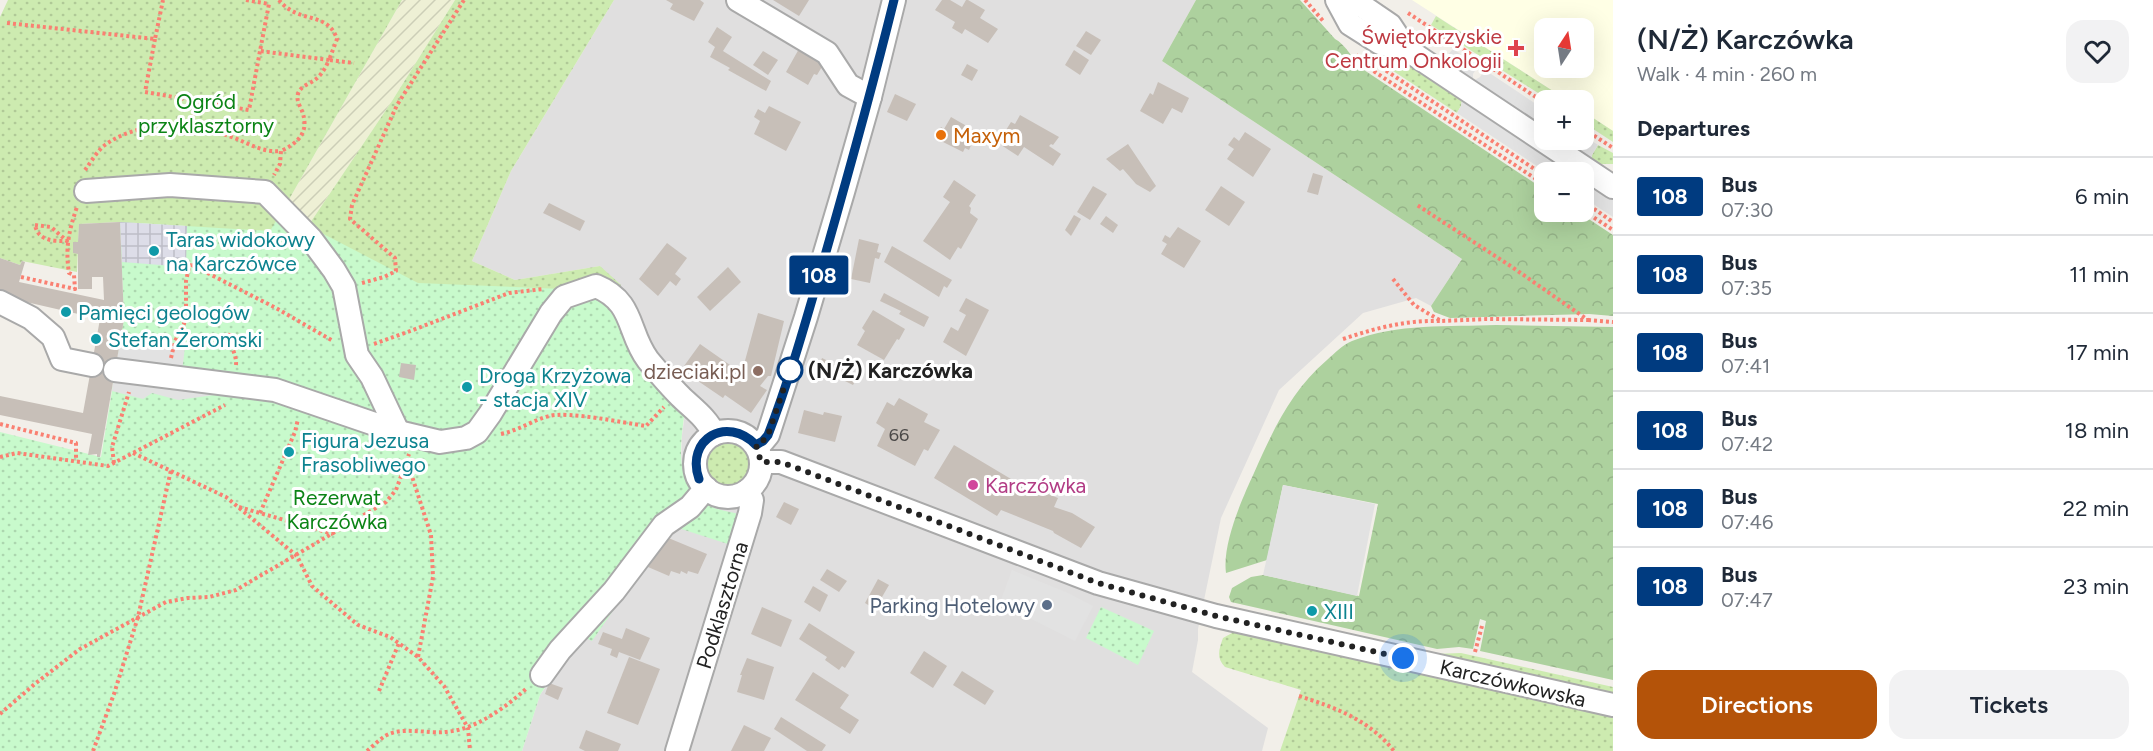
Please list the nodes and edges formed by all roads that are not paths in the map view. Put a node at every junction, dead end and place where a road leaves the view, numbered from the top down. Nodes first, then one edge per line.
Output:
1 (738, 0) edge
2 (894, 0) edge
3 (1338, 1) edge
4 (870, 97) junction
5 (1613, 187) edge
6 (86, 191) dead end
7 (0, 302) edge
8 (92, 365) dead end
9 (125, 371) road end
10 (407, 434) junction
11 (714, 434) junction
12 (759, 453) junction
13 (706, 488) junction
14 (747, 491) junction
15 (542, 675) road end
16 (1613, 705) edge
17 (677, 751) edge

1 - 4 street
2 - 4 street, Podklasztorna
3 - 5 street
4 - 12 street, Podklasztorna
6 - 10 street
7 - 8 street
9 - 10 street
10 - 11 street
11 - 12 street
11 - 13 street
12 - 14 street, Podklasztorna
12 - 16 street, Karczówkowska
13 - 14 street
13 - 15 street
14 - 17 street, Podklasztorna

